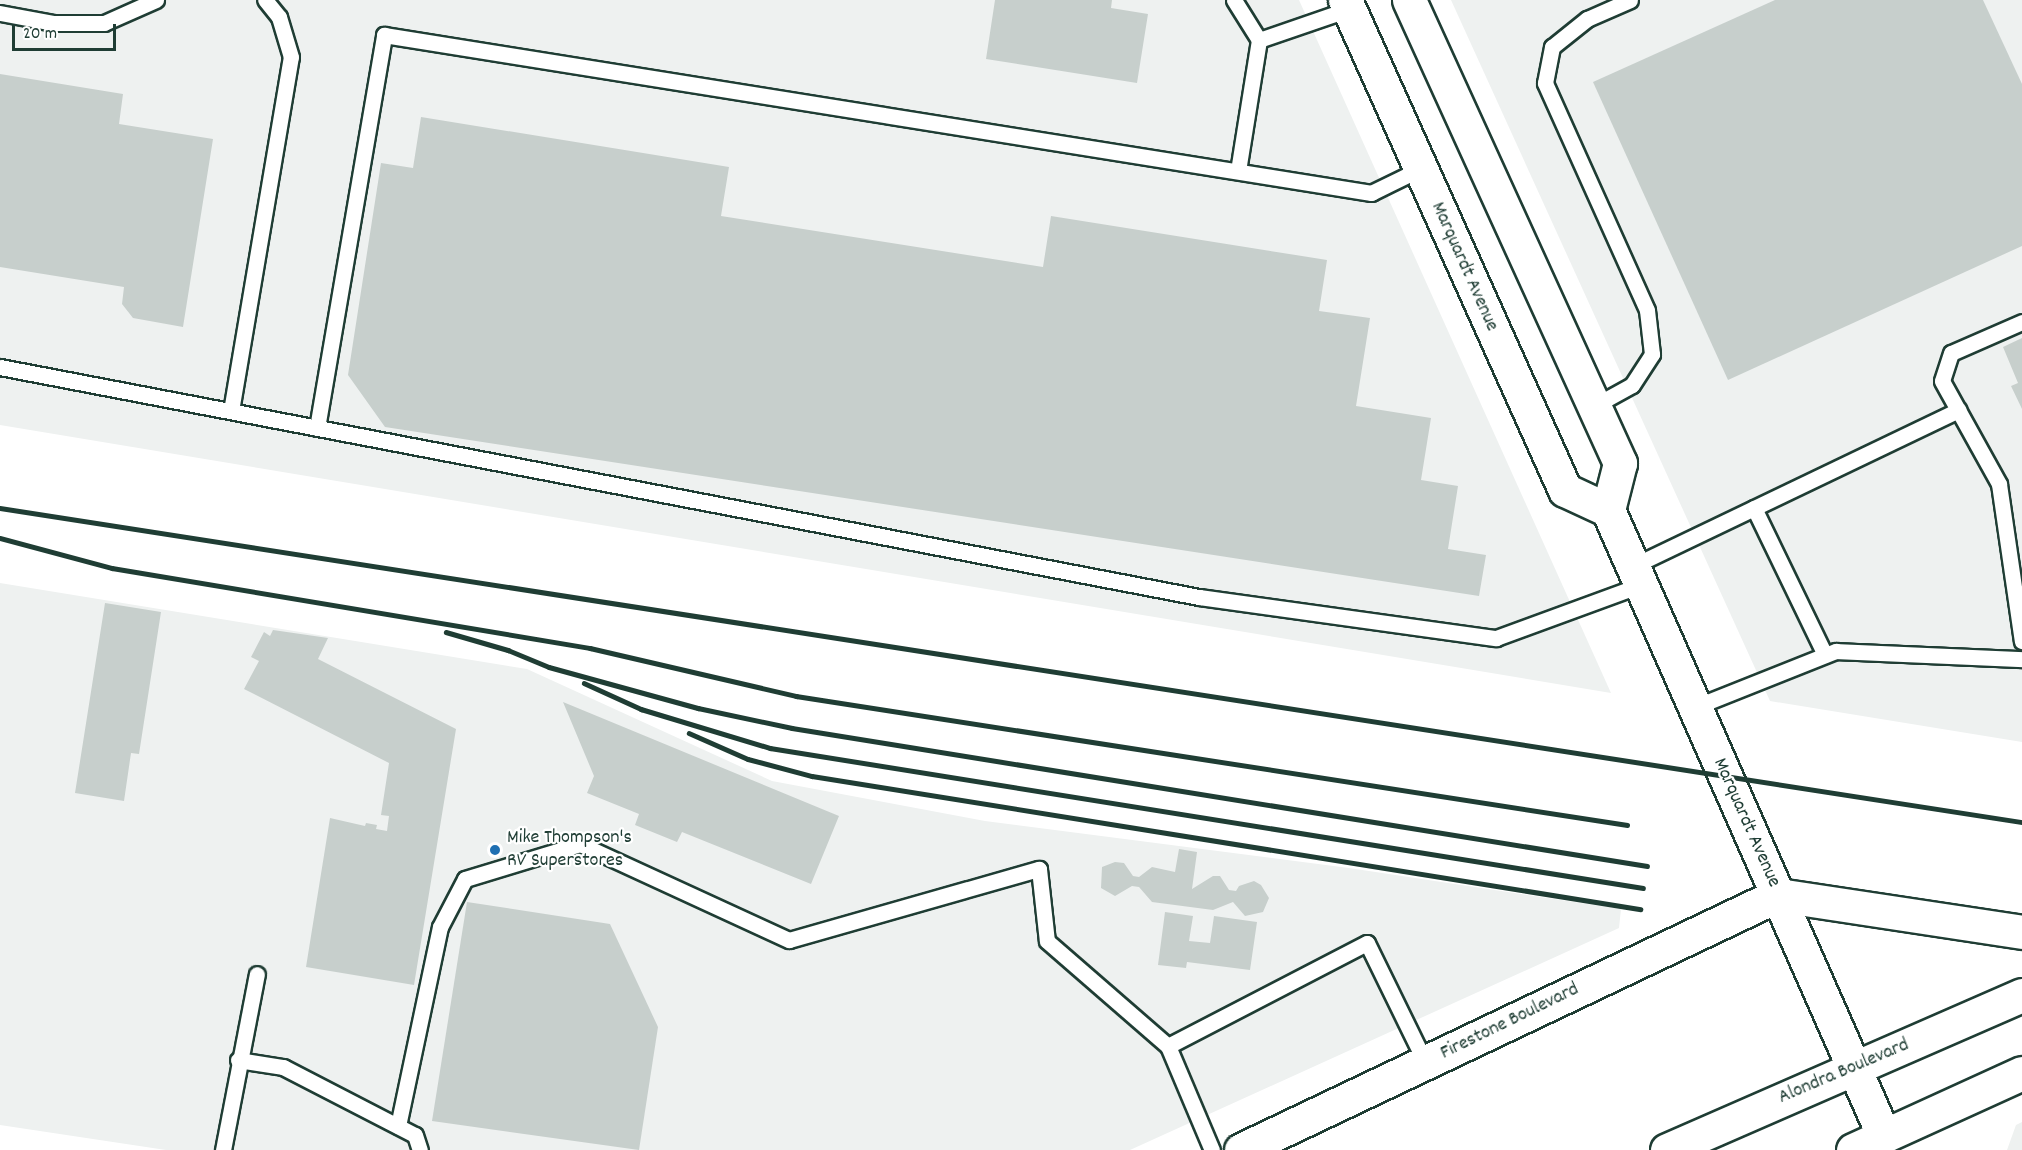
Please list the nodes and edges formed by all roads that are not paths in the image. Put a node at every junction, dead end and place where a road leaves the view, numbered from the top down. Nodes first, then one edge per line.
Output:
1 (156, 0) edge
2 (265, 0) edge
3 (1234, 0) edge
4 (1409, 0) edge
5 (1630, 0) edge
6 (135, 4) edge
7 (1347, 4) edge
8 (0, 13) edge
9 (1259, 40) junction
10 (1420, 170) junction
11 (1238, 171) junction
12 (2022, 322) edge
13 (0, 367) edge
14 (1594, 406) junction
15 (1958, 410) junction
16 (231, 411) junction
17 (317, 428) junction
18 (1754, 508) junction
19 (1608, 510) junction
20 (1637, 576) junction
21 (2022, 641) edge
22 (1825, 656) junction
23 (2022, 659) edge
24 (1695, 707) junction
25 (1778, 895) junction
26 (2022, 932) edge
27 (257, 974) dead end
28 (2022, 995) edge
29 (1168, 1046) junction
30 (238, 1060) junction
31 (1426, 1064) junction
32 (1854, 1068) junction
33 (2022, 1073) edge
34 (398, 1126) junction
35 (1888, 1143) edge
36 (223, 1150) edge
37 (420, 1150) edge
38 (1212, 1150) edge
39 (1241, 1150) edge
40 (1667, 1150) edge
41 (1853, 1150) edge

1 - 6 lane
2 - 16 lane
3 - 9 lane
4 - 14 main road
5 - 14 lane
6 - 8 lane
7 - 9 lane
7 - 10 main road, Marquardt Avenue
9 - 11 lane
10 - 11 lane
10 - 19 main road, Marquardt Avenue
11 - 17 lane
12 - 15 lane
13 - 16 lane
14 - 19 main road
15 - 18 lane
15 - 21 lane
16 - 17 lane
17 - 20 lane
18 - 20 lane
18 - 22 lane
19 - 20 main road, Marquardt Avenue
20 - 24 main road, Marquardt Avenue
22 - 23 lane
22 - 24 lane
24 - 25 main road, Marquardt Avenue
25 - 26 main road
25 - 31 main road, Firestone Boulevard
25 - 32 main road, Marquardt Avenue
27 - 30 lane
28 - 32 main road, Alondra Boulevard
29 - 31 lane
29 - 34 lane
29 - 38 lane
30 - 34 lane
30 - 36 lane
31 - 39 main road, Firestone Boulevard
32 - 35 main road, Marquardt Avenue
32 - 40 main road, Alondra Boulevard
33 - 35 main road
34 - 37 lane
35 - 41 main road

